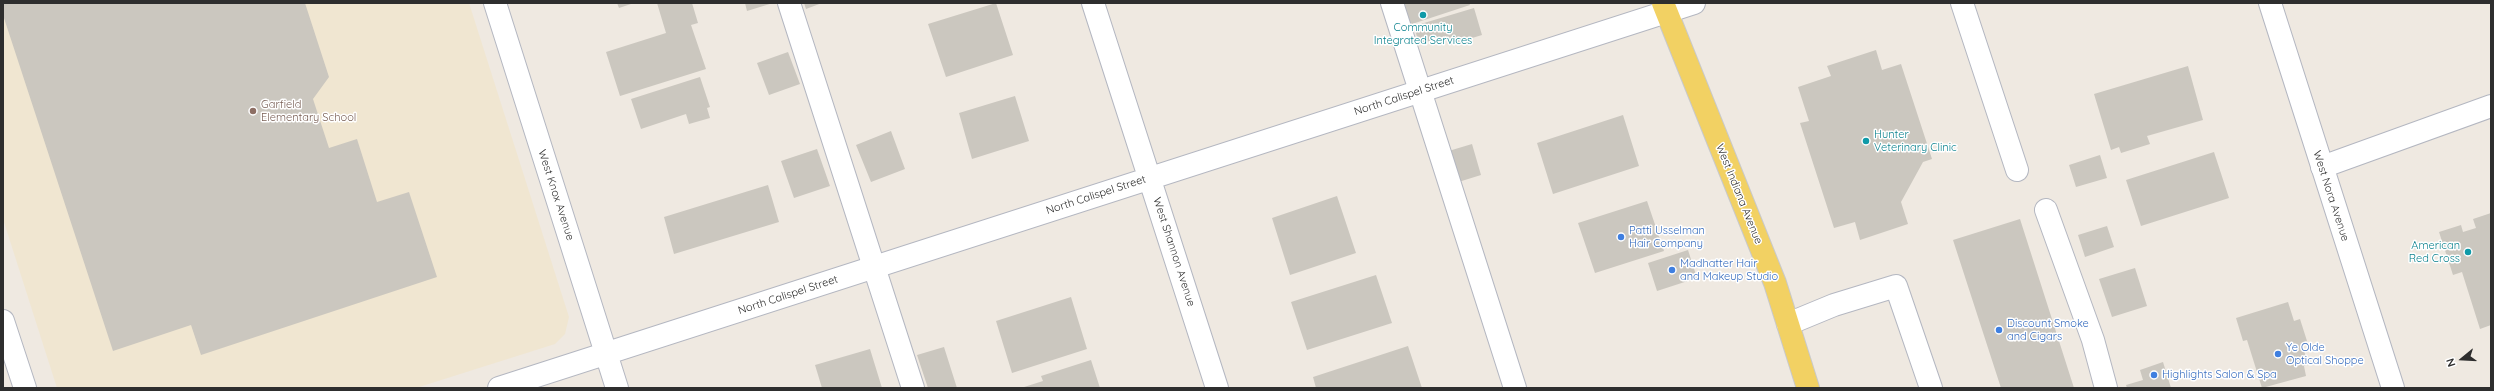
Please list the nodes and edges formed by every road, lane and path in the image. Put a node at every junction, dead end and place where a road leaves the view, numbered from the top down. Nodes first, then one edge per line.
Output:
1 (495, 3) edge
2 (788, 3) edge
3 (1093, 3) edge
4 (1392, 3) edge
5 (1694, 3) edge
6 (1962, 3) edge
7 (2270, 3) edge
8 (1665, 7) edge
9 (1420, 91) junction
10 (2491, 106) edge
11 (2322, 167) junction
12 (2017, 170) dead end
13 (1150, 178) junction
14 (2046, 210) dead end
15 (874, 267) junction
16 (3, 321) edge
17 (1788, 324) junction
18 (606, 353) junction
19 (25, 388) edge
20 (499, 388) edge
21 (617, 388) edge
22 (913, 388) edge
23 (1218, 388) edge
24 (1515, 388) edge
25 (1808, 388) edge
26 (1930, 388) edge
27 (2106, 388) edge
28 (2393, 388) edge

1 - 18 street, West Knox Avenue
2 - 15 street
3 - 13 street, West Shannon Avenue
4 - 9 street
5 - 8 street, North Calispel Street
6 - 12 street
7 - 11 street, West Nora Avenue
8 - 9 street, North Calispel Street
8 - 17 main road, West Indiana Avenue
9 - 13 street, North Calispel Street
9 - 24 street
10 - 11 street
11 - 28 street, West Nora Avenue
13 - 15 street, North Calispel Street
13 - 23 street, West Shannon Avenue
14 - 27 street
15 - 18 street, North Calispel Street
15 - 22 street
16 - 19 street
17 - 25 main road, West Indiana Avenue
17 - 26 street
18 - 20 street, North Calispel Street
18 - 21 street, West Knox Avenue

